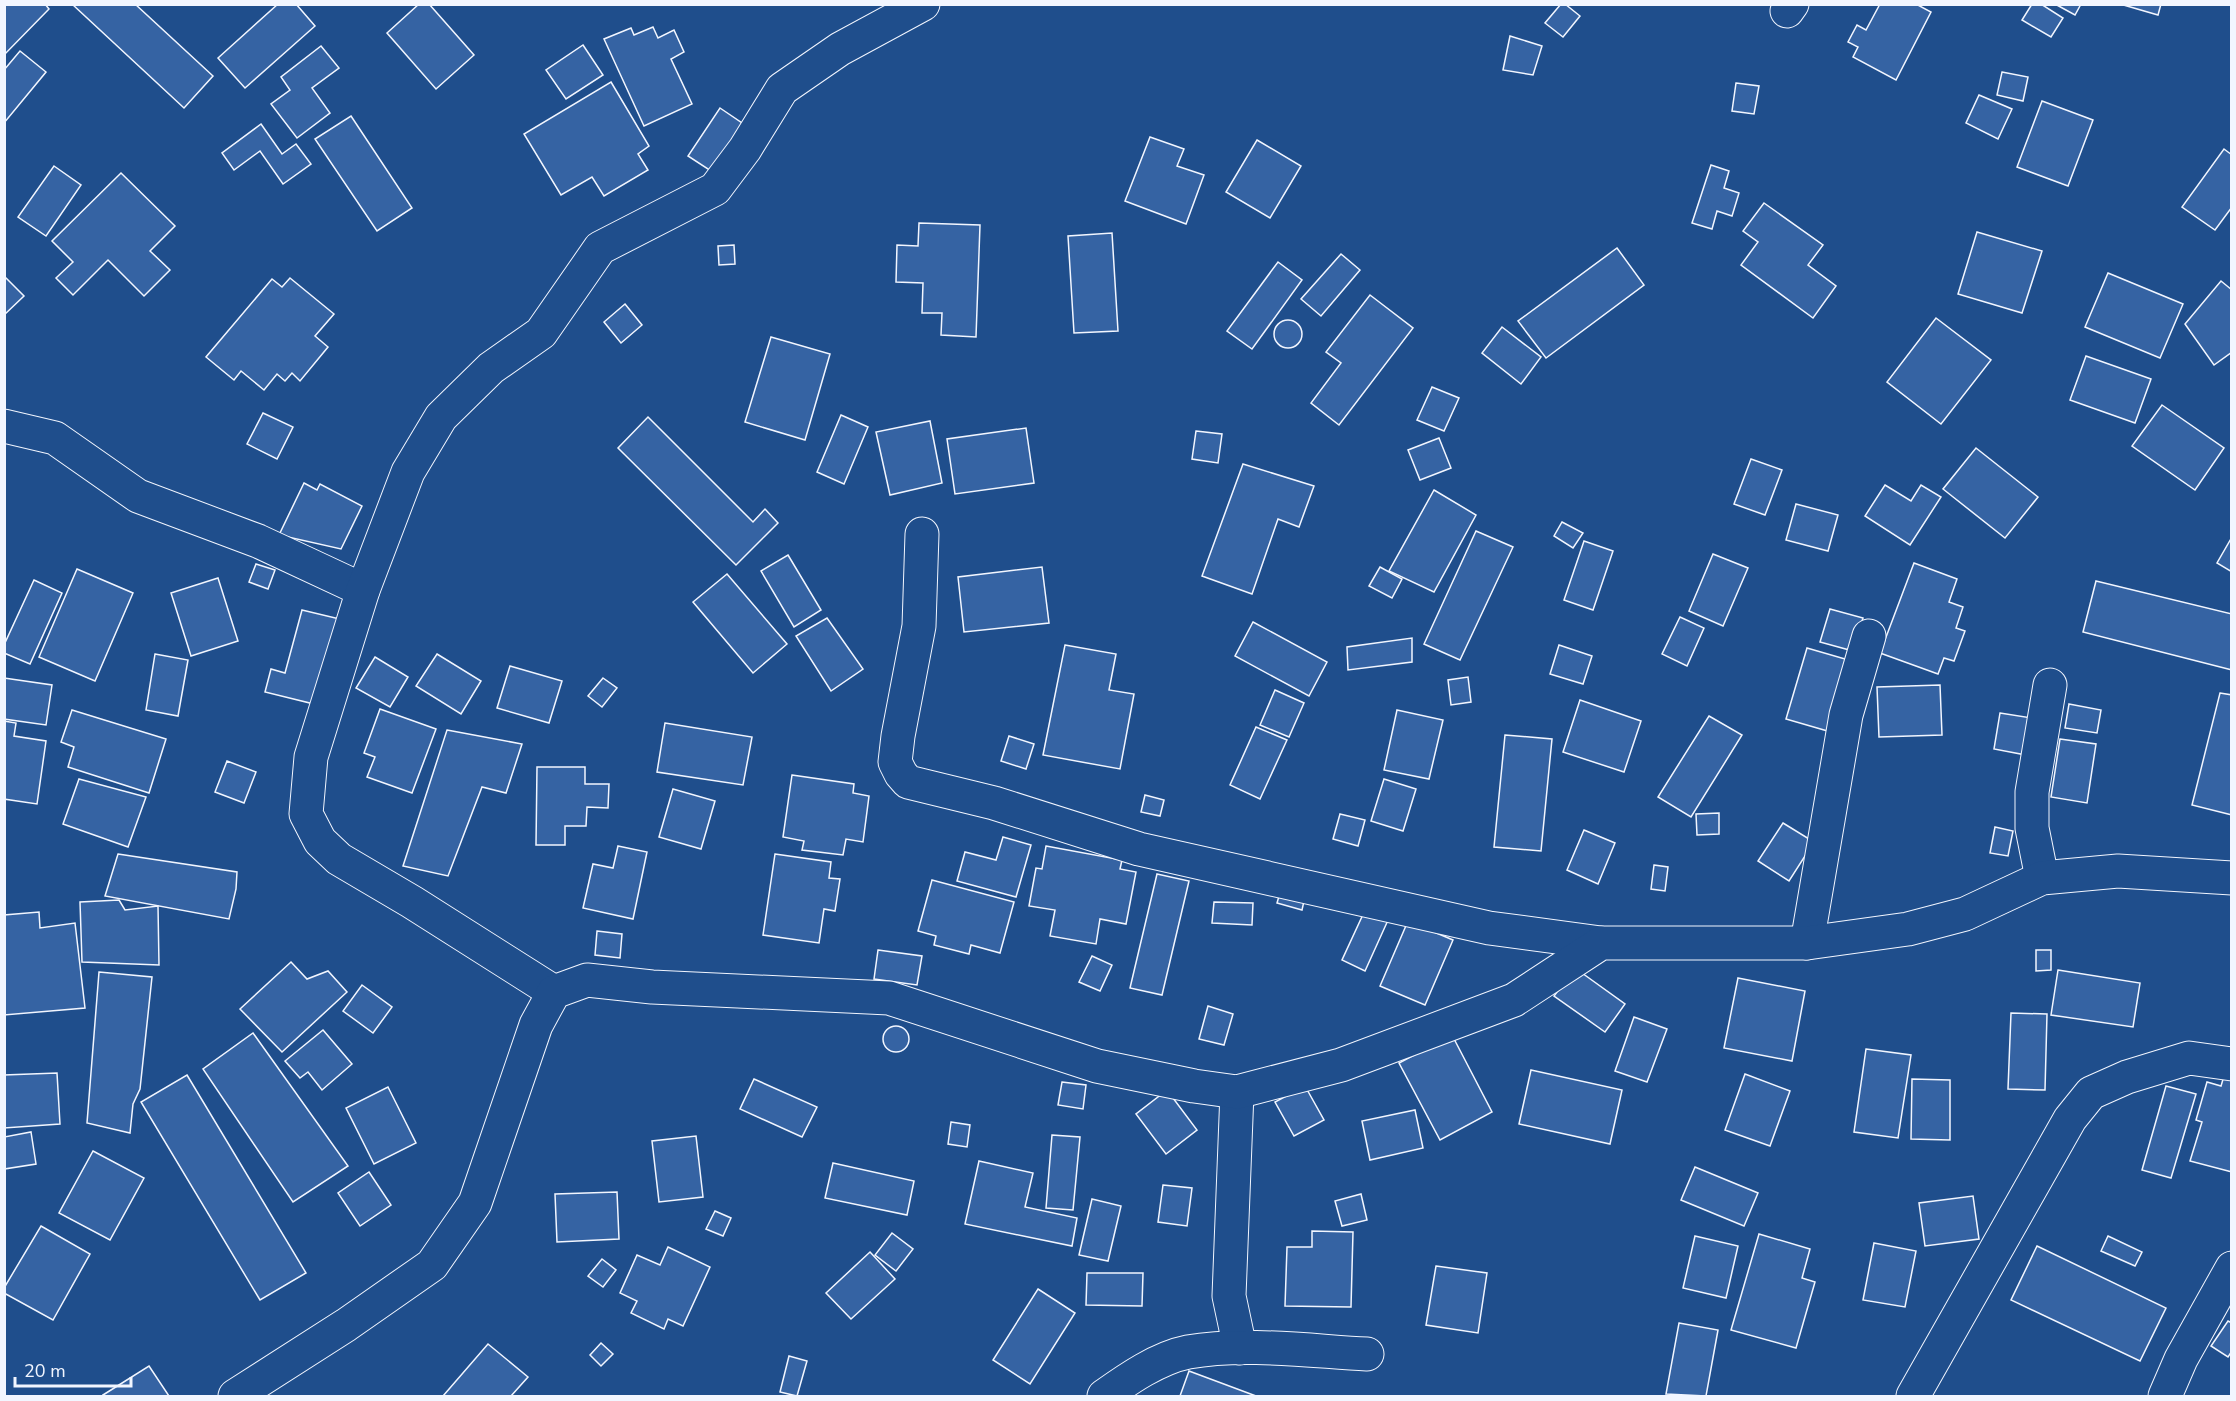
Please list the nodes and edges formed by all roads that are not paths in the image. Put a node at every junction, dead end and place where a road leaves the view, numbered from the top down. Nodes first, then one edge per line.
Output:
1 (923, 4) edge
2 (4, 426) edge
3 (922, 534) dead end
4 (363, 590) junction
5 (1869, 636) dead end
6 (2050, 685) dead end
7 (2042, 878) junction
8 (2232, 878) edge
9 (1807, 943) junction
10 (1601, 944) junction
11 (554, 992) junction
12 (2232, 1064) edge
13 (1237, 1092) junction
14 (2232, 1268) edge
15 (1240, 1348) junction
16 (1367, 1354) dead end
17 (235, 1396) edge
18 (1104, 1396) edge
19 (1913, 1396) edge
20 (2165, 1396) edge

1 - 4 street
2 - 4 street
3 - 10 street
4 - 11 street
5 - 9 street
6 - 7 street
7 - 8 street
7 - 9 street
9 - 10 street
10 - 13 street
11 - 13 street
11 - 17 street
12 - 19 street
13 - 15 street
14 - 20 street
15 - 16 street
15 - 18 street

